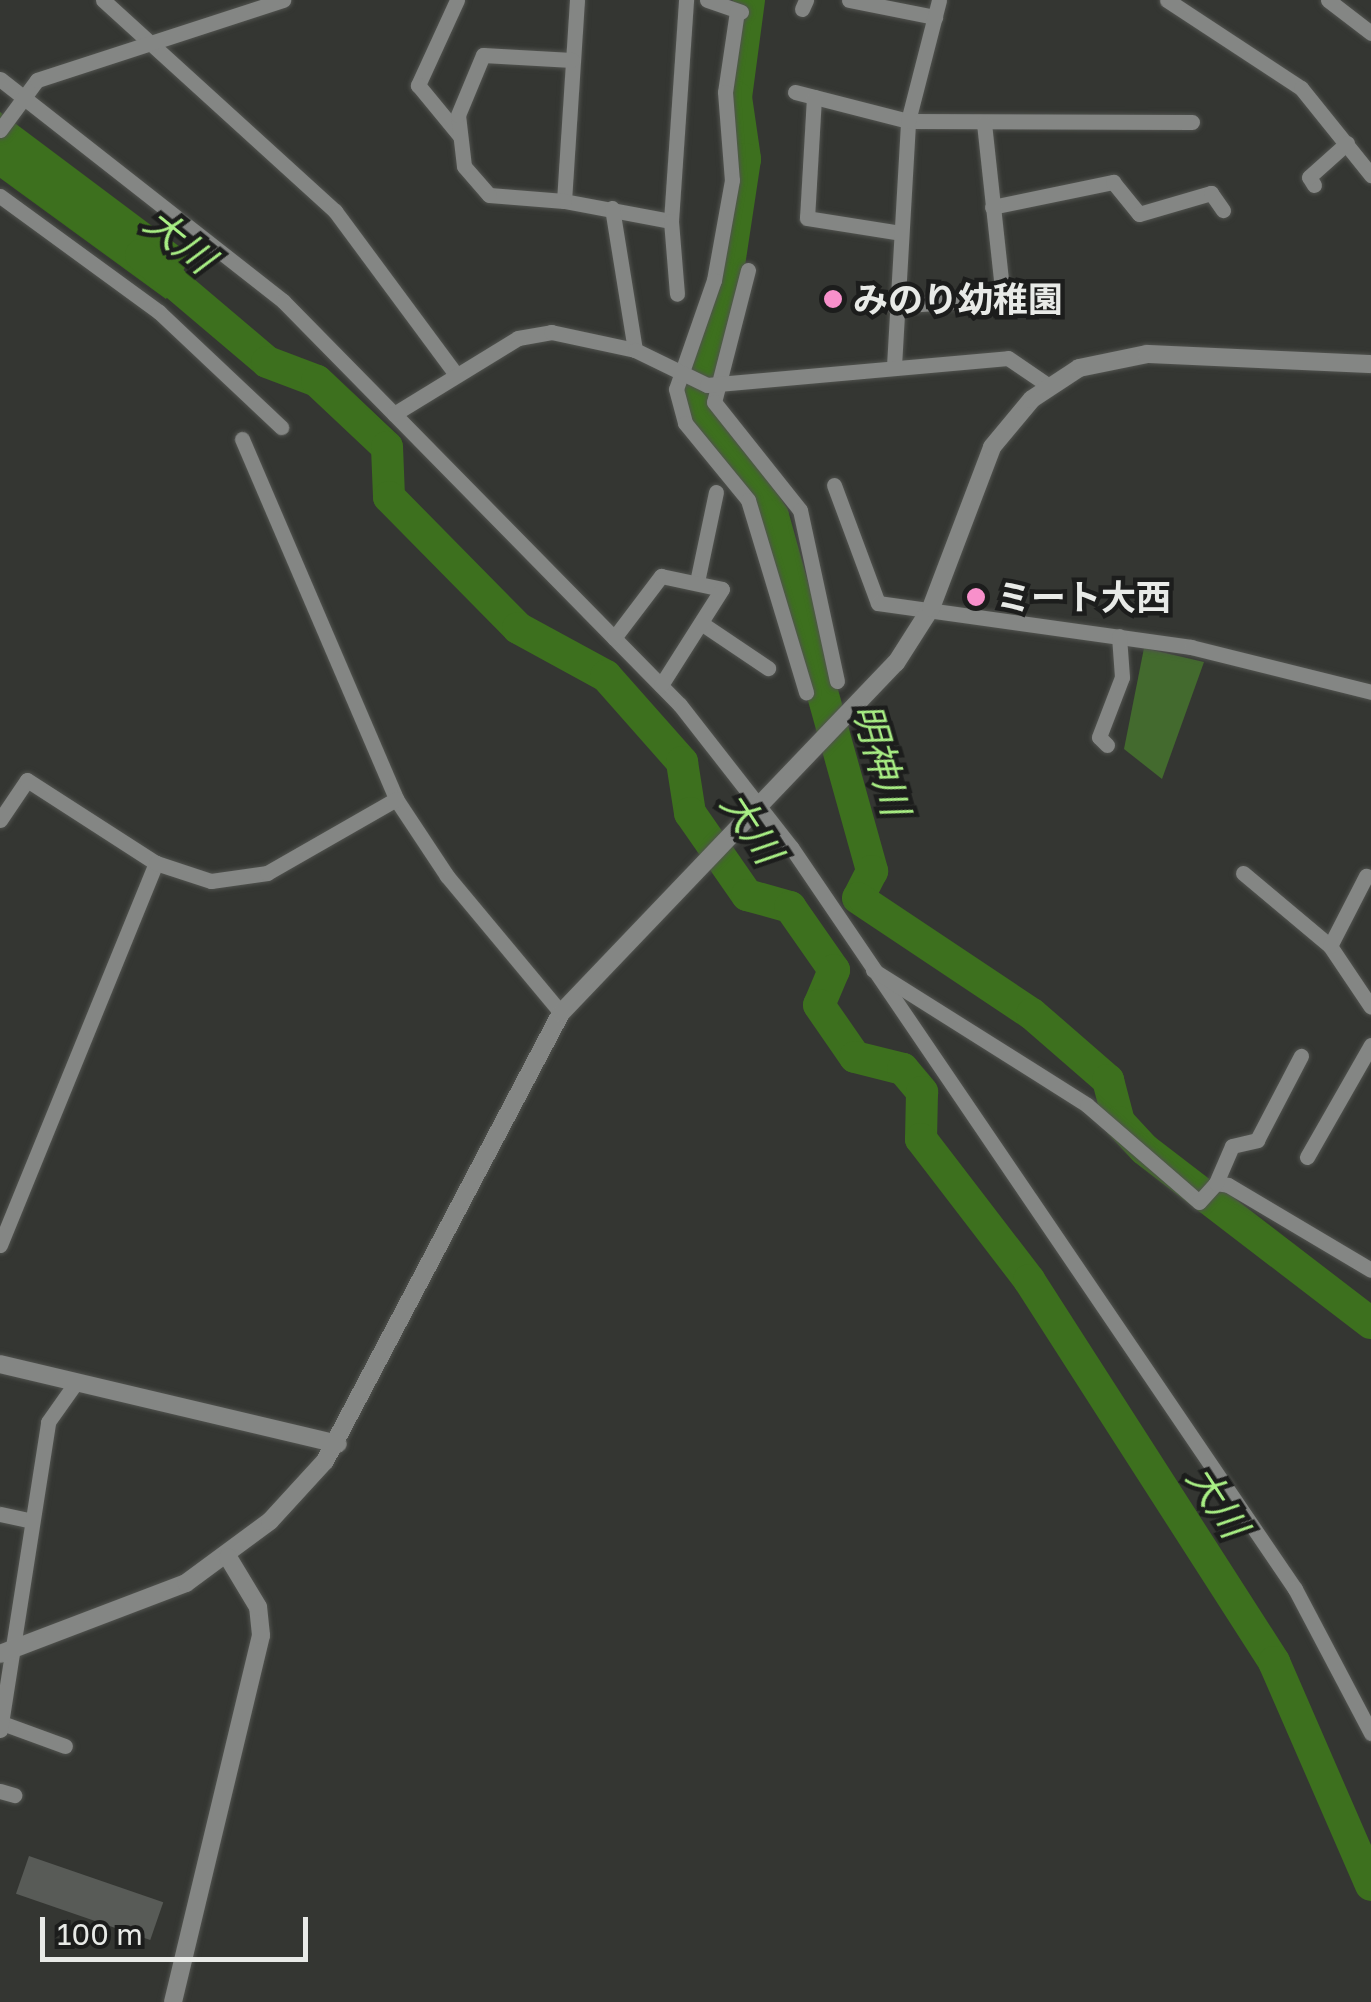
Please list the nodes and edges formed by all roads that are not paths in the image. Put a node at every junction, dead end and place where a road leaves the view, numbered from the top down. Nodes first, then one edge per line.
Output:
1 (104, 0) edge
2 (283, 0) edge
3 (457, 0) edge
4 (577, 0) edge
5 (686, 0) edge
6 (707, 0) edge
7 (850, 0) edge
8 (939, 0) edge
9 (1167, 0) edge
10 (1328, 0) edge
11 (1192, 6) edge
12 (935, 17) junction
13 (1371, 33) edge
14 (155, 44) junction
15 (572, 60) junction
16 (0, 79) edge
17 (796, 92) dead end
18 (814, 98) junction
19 (21, 100) junction
20 (908, 121) junction
21 (1192, 122) dead end
22 (984, 123) junction
23 (0, 130) edge
24 (460, 136) junction
25 (1348, 143) junction
26 (1371, 175) edge
27 (1314, 185) dead end
28 (0, 196) edge
29 (564, 201) junction
30 (992, 207) junction
31 (612, 208) junction
32 (1222, 210) dead end
33 (671, 220) junction
34 (901, 233) junction
35 (748, 270) dead end
36 (677, 294) dead end
37 (894, 306) junction
38 (635, 350) junction
39 (1371, 364) edge
40 (894, 366) junction
41 (454, 372) junction
42 (681, 379) junction
43 (711, 386) junction
44 (1050, 386) junction
45 (394, 414) junction
46 (282, 427) dead end
47 (242, 439) dead end
48 (716, 492) dead end
49 (831, 495) dead end
50 (698, 582) junction
51 (931, 608) junction
52 (701, 623) junction
53 (1118, 636) junction
54 (614, 638) junction
55 (768, 668) dead end
56 (838, 681) dead end
57 (661, 685) junction
58 (806, 692) dead end
59 (1371, 692) edge
60 (1107, 746) dead end
61 (396, 798) junction
62 (752, 808) junction
63 (0, 820) edge
64 (156, 864) junction
65 (1243, 873) dead end
66 (1366, 876) dead end
67 (1330, 946) junction
68 (873, 970) junction
69 (1371, 1007) edge
70 (561, 1013) junction
71 (1371, 1045) edge
72 (1302, 1056) dead end
73 (1307, 1157) dead end
74 (1211, 1189) junction
75 (0, 1245) edge
76 (1371, 1270) edge
77 (0, 1364) edge
78 (77, 1381) junction
79 (338, 1444) junction
80 (0, 1514) edge
81 (29, 1520) junction
82 (228, 1557) junction
83 (8, 1652) edge
84 (1, 1726) edge
85 (1371, 1733) edge
86 (66, 1746) dead end
87 (172, 2002) edge

1 - 14 street
2 - 14 street
3 - 24 street
4 - 15 street
5 - 33 street
6 - 42 street
7 - 12 street
8 - 12 street
9 - 11 street
10 - 13 street
11 - 25 street
12 - 20 street
14 - 19 street
14 - 41 street
15 - 24 street
15 - 29 street
16 - 19 street
17 - 18 street
18 - 20 street
18 - 34 street
19 - 23 street
19 - 45 street
20 - 22 street
20 - 34 street
21 - 22 street
22 - 30 street
24 - 29 street
25 - 26 street
25 - 27 street
28 - 46 street
29 - 31 street
30 - 32 street
30 - 37 street
31 - 33 street
31 - 38 street
33 - 36 street
34 - 37 street
35 - 43 street
37 - 40 street
38 - 41 street
38 - 42 street
39 - 44 street
40 - 43 street
40 - 44 street
41 - 45 street
42 - 43 street
42 - 58 street
43 - 56 street
44 - 51 street
45 - 54 street
47 - 61 street
48 - 50 street
49 - 51 street
50 - 52 street
50 - 54 street
51 - 53 street
51 - 62 street
52 - 55 street
52 - 57 street
53 - 59 street
53 - 60 street
54 - 57 street
57 - 62 street
61 - 64 street
61 - 70 street
62 - 68 street
62 - 70 street
63 - 64 street
64 - 75 street
65 - 67 street
66 - 67 street
67 - 69 street
68 - 74 street
68 - 85 street
70 - 79 street
71 - 73 street
72 - 74 street
74 - 76 street
77 - 78 street
78 - 79 street
78 - 81 street
79 - 82 street
80 - 81 street
81 - 83 street
82 - 83 street
82 - 87 street
83 - 84 street
84 - 86 street

